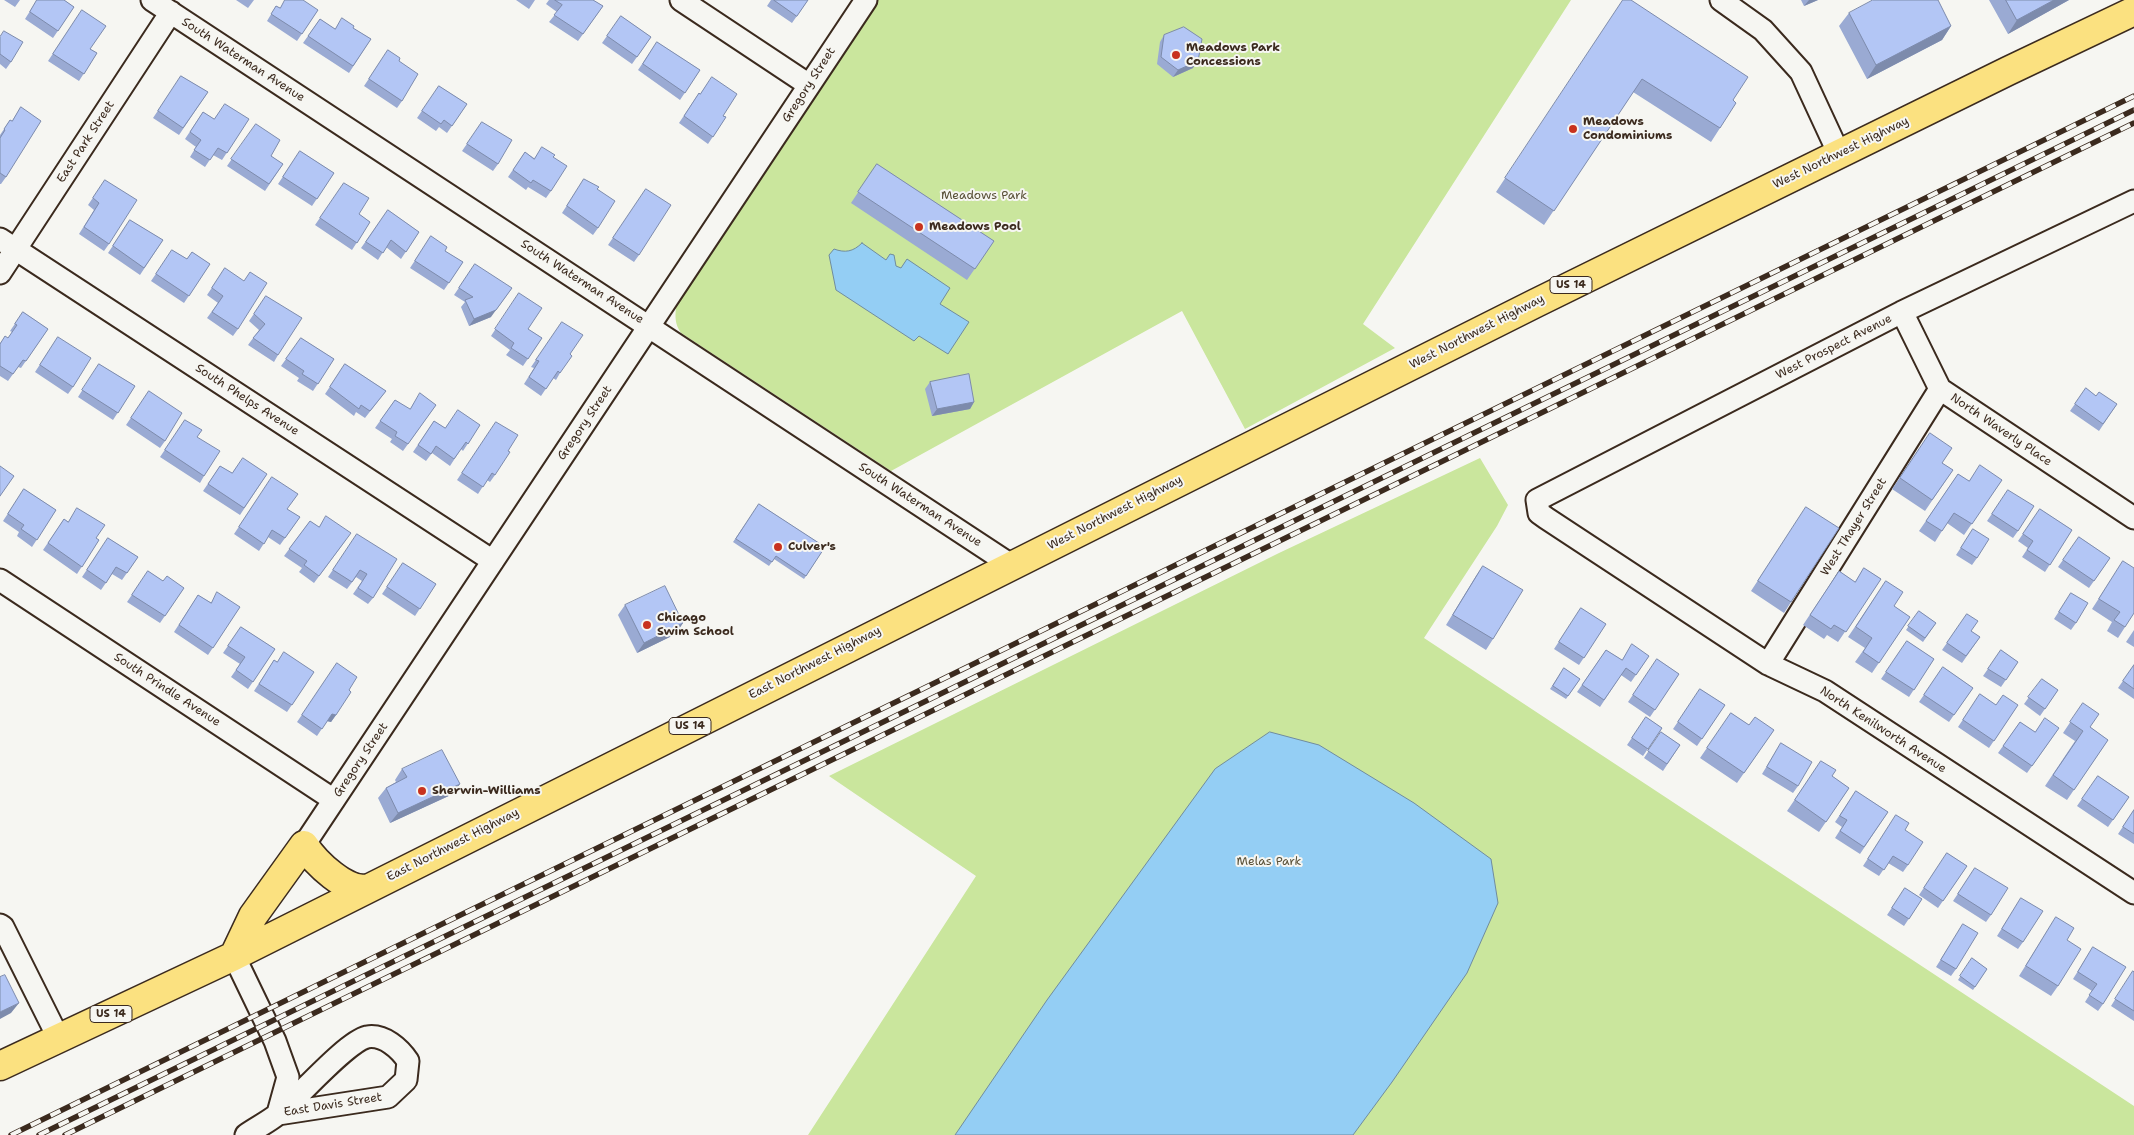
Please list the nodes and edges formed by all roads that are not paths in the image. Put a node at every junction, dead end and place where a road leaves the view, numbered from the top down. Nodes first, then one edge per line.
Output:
1 (152, 0) edge
2 (681, 0) edge
3 (866, 0) edge
4 (1721, 0) edge
5 (2134, 11) edge
6 (171, 12) junction
7 (810, 85) junction
8 (1840, 154) junction
9 (2134, 201) edge
10 (8, 244) edge
11 (0, 272) edge
12 (1902, 312) junction
13 (649, 327) junction
14 (1940, 389) junction
15 (1537, 500) joint
16 (2134, 518) edge
17 (493, 560) junction
18 (1011, 565) junction
19 (0, 580) edge
20 (1768, 664) junction
21 (334, 800) junction
22 (304, 845) junction
23 (369, 888) junction
24 (2134, 893) edge
25 (0, 924) edge
26 (234, 956) junction
27 (59, 1039) junction
28 (0, 1066) edge
29 (278, 1114) junction
30 (246, 1135) edge

1 - 6 street, South Waterman Avenue
2 - 7 street
3 - 7 street, Gregory Street
4 - 8 street
5 - 8 main road, West Northwest Highway / US 14
6 - 10 street, East Park Street
6 - 13 street, South Waterman Avenue
7 - 13 street, Gregory Street
8 - 18 main road, West Northwest Highway / US 14
9 - 12 street, West Prospect Avenue
10 - 11 street, East Park Street
10 - 17 street, South Phelps Avenue
12 - 14 street, North Waverly Place
12 - 15 street, West Prospect Avenue
13 - 17 street, Gregory Street
13 - 18 street, South Waterman Avenue
14 - 16 street, North Waverly Place
14 - 20 street, West Thayer Street
15 - 20 street, North Kenilworth Avenue
17 - 21 street, Gregory Street
18 - 23 main road, East Northwest Highway / US 14
19 - 21 street, South Prindle Avenue
20 - 24 street, North Kenilworth Avenue
21 - 22 street, Gregory Street
22 - 23 main road
22 - 26 main road
23 - 26 main road, East Northwest Highway / US 14
25 - 27 street
26 - 27 main road, East Northwest Highway / US 14
26 - 29 street, East Davis Street
27 - 28 main road, East Northwest Highway / US 14
29 - 29 street, East Davis Street
29 - 30 street, East Davis Street

